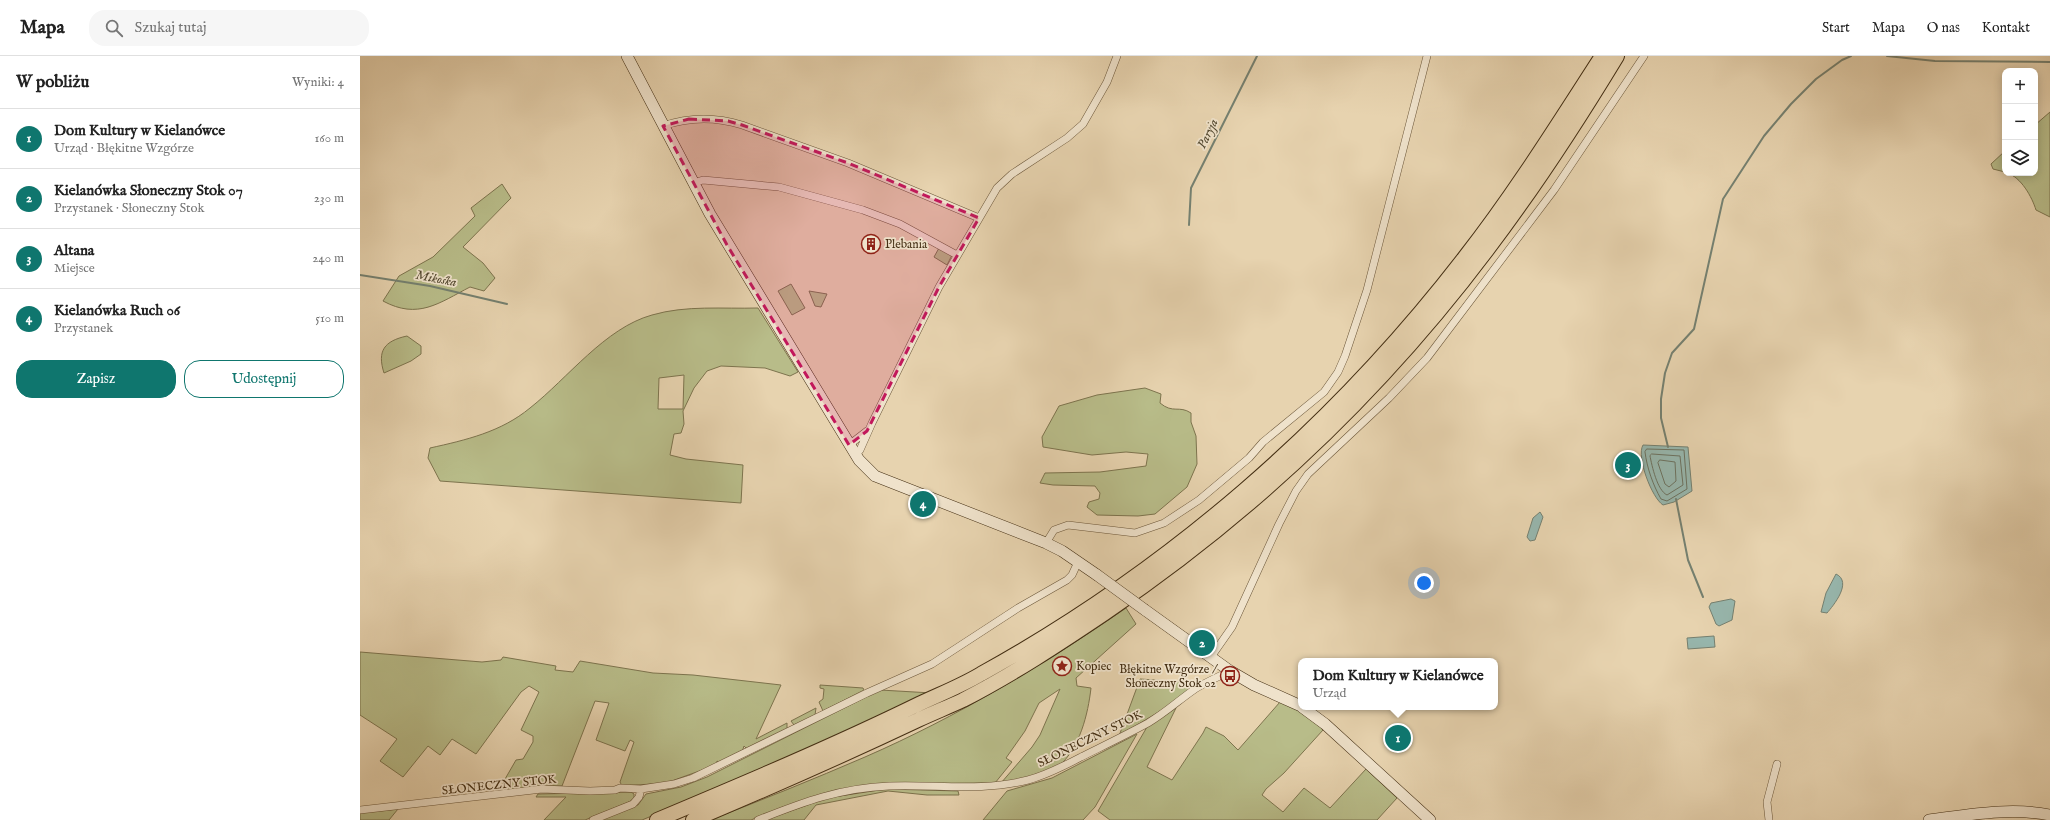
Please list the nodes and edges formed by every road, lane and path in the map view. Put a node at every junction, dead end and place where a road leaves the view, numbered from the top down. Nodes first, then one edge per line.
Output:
1 (627, 56) edge
2 (1117, 56) edge
3 (1427, 56) edge
4 (1602, 56) edge
5 (1617, 56) edge
6 (1644, 56) edge
7 (663, 126) junction
8 (693, 183) junction
9 (979, 218) junction
10 (957, 256) junction
11 (868, 431) junction
12 (852, 450) junction
13 (1046, 543) junction
14 (1078, 562) junction
15 (1211, 657) junction
16 (1230, 671) junction
17 (1298, 705) edge
18 (1306, 710) edge
19 (1777, 764) dead end
20 (641, 789) junction
21 (360, 810) edge
22 (2050, 815) edge
23 (593, 820) edge
24 (656, 820) edge
25 (693, 820) edge
26 (758, 820) edge
27 (1430, 820) edge
28 (1769, 820) edge
29 (1929, 820) edge

1 - 7 street
2 - 9 street
3 - 13 street
4 - 24 highway
5 - 25 highway
6 - 15 street
7 - 8 street
7 - 9 street
8 - 10 street
8 - 12 street
9 - 10 street
10 - 11 street
11 - 12 street
11 - 12 street
12 - 13 street
13 - 14 street
14 - 15 street, bridge
14 - 20 street, SŁONECZNY STOK
15 - 16 street
16 - 17 street
16 - 26 street, SŁONECZNY STOK
18 - 27 street
19 - 28 street
20 - 21 street, SŁONECZNY STOK
20 - 23 street
22 - 29 street

